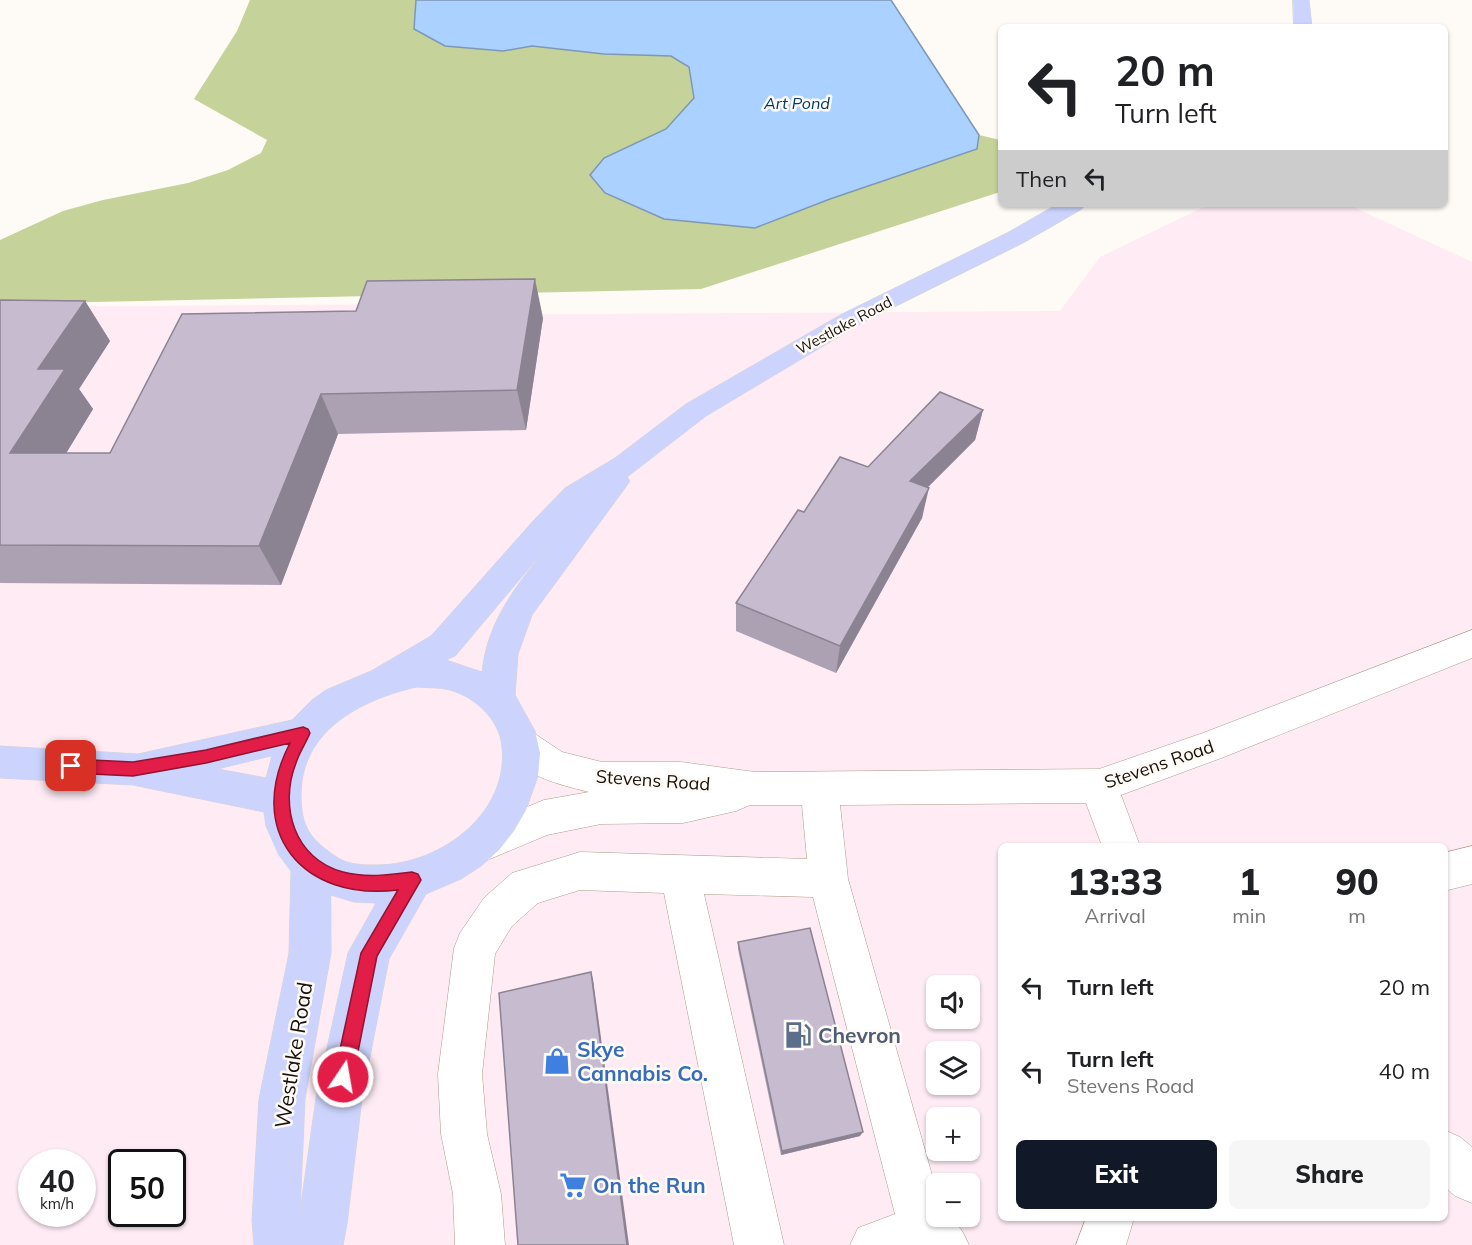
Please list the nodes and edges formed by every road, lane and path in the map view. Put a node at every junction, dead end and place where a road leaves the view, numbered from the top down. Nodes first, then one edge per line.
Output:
1 (1301, 0) edge
2 (1304, 24) edge
3 (1069, 207) edge
4 (625, 465) junction
5 (1472, 644) edge
6 (384, 679) junction
7 (497, 698) junction
8 (303, 733) junction
9 (522, 745) junction
10 (0, 762) edge
11 (133, 769) junction
12 (1099, 786) junction
13 (819, 788) junction
14 (755, 789) junction
15 (280, 798) junction
16 (1120, 843) edge
17 (478, 846) junction
18 (311, 864) junction
19 (1472, 865) edge
20 (1448, 871) edge
21 (680, 874) junction
22 (828, 879) junction
23 (412, 880) junction
24 (1448, 1157) edge
25 (1472, 1179) edge
26 (1109, 1221) edge
27 (934, 1237) edge
28 (279, 1245) edge
29 (318, 1245) edge
30 (480, 1245) edge
31 (759, 1245) edge
32 (875, 1245) edge
33 (1101, 1245) edge

1 - 2 main road
3 - 4 main road, Westlake Road
4 - 6 main road, Westlake Road
4 - 7 main road, Westlake Road
5 - 12 street, Stevens Road
6 - 7 main road
6 - 8 main road
7 - 9 main road
8 - 11 main road
8 - 15 main road
9 - 14 street, Stevens Road
9 - 17 main road
10 - 11 main road
11 - 15 main road
12 - 13 street, Stevens Road
12 - 16 street
13 - 14 street, Stevens Road
13 - 22 street
14 - 17 street, Stevens Road
15 - 18 main road
17 - 23 main road
18 - 23 main road
18 - 28 main road, Westlake Road
19 - 20 street
21 - 22 street
21 - 30 street
21 - 31 street
22 - 27 street
23 - 29 main road
24 - 25 street
26 - 33 street
27 - 32 street

